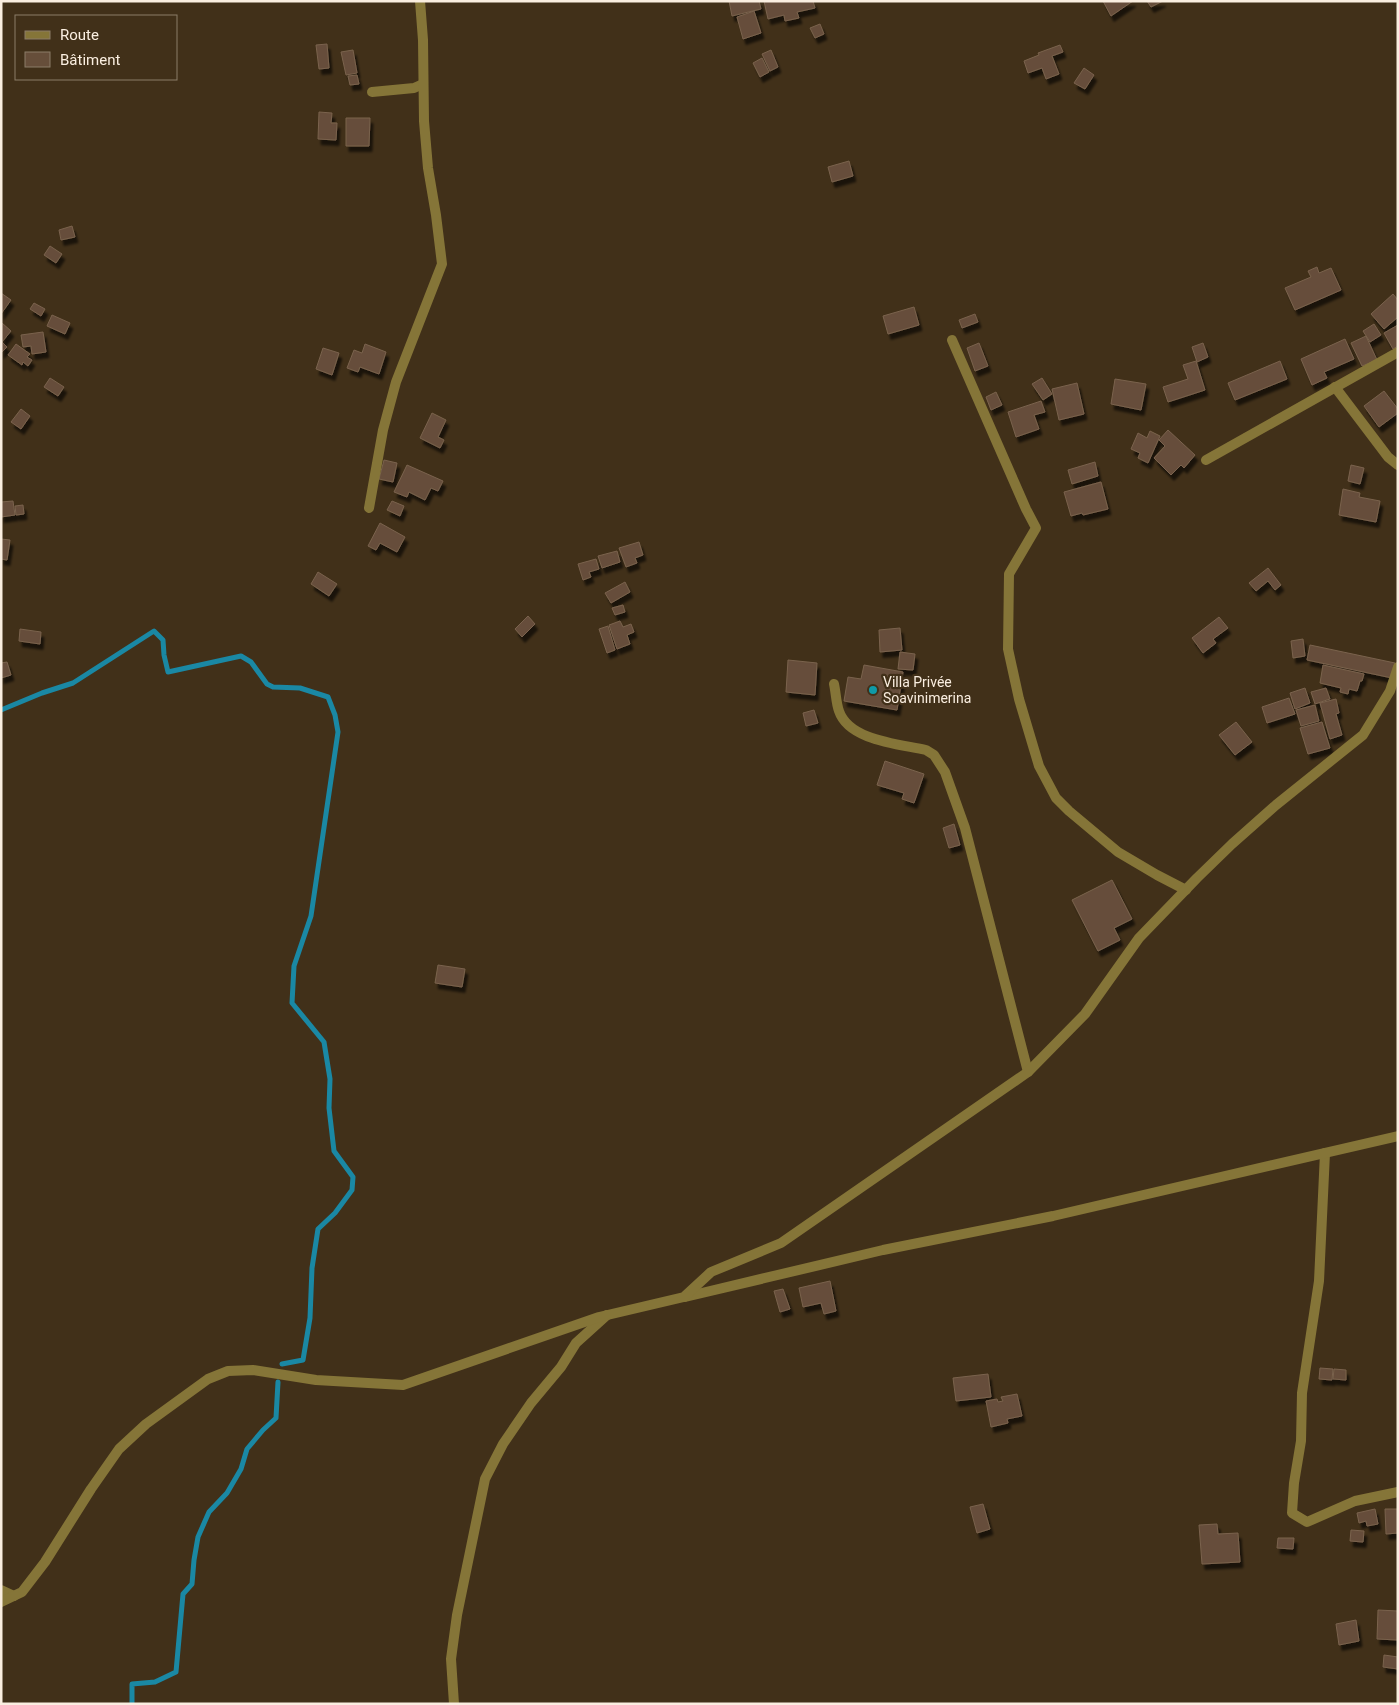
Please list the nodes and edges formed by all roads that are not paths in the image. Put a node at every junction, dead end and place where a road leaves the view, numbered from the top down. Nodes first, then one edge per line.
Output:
1 (420, 1) edge
2 (424, 84) junction
3 (372, 92) dead end
4 (952, 340) dead end
5 (1398, 352) edge
6 (1335, 387) junction
7 (1206, 460) dead end
8 (1398, 465) edge
9 (368, 508) dead end
10 (1398, 667) edge
11 (834, 684) dead end
12 (1186, 890) junction
13 (1028, 1072) junction
14 (1398, 1136) edge
15 (1325, 1153) junction
16 (684, 1297) junction
17 (607, 1315) junction
18 (1398, 1492) edge
19 (1, 1590) edge
20 (14, 1596) junction
21 (1, 1602) edge
22 (454, 1704) edge

1 - 2 street
2 - 3 street
2 - 9 street
4 - 12 street
5 - 6 street
6 - 7 street
6 - 8 street
10 - 12 street
11 - 13 street
12 - 13 street
13 - 16 street
14 - 15 street
15 - 16 street
15 - 18 street
16 - 17 street
17 - 20 street
17 - 22 street
19 - 20 street
20 - 21 street

